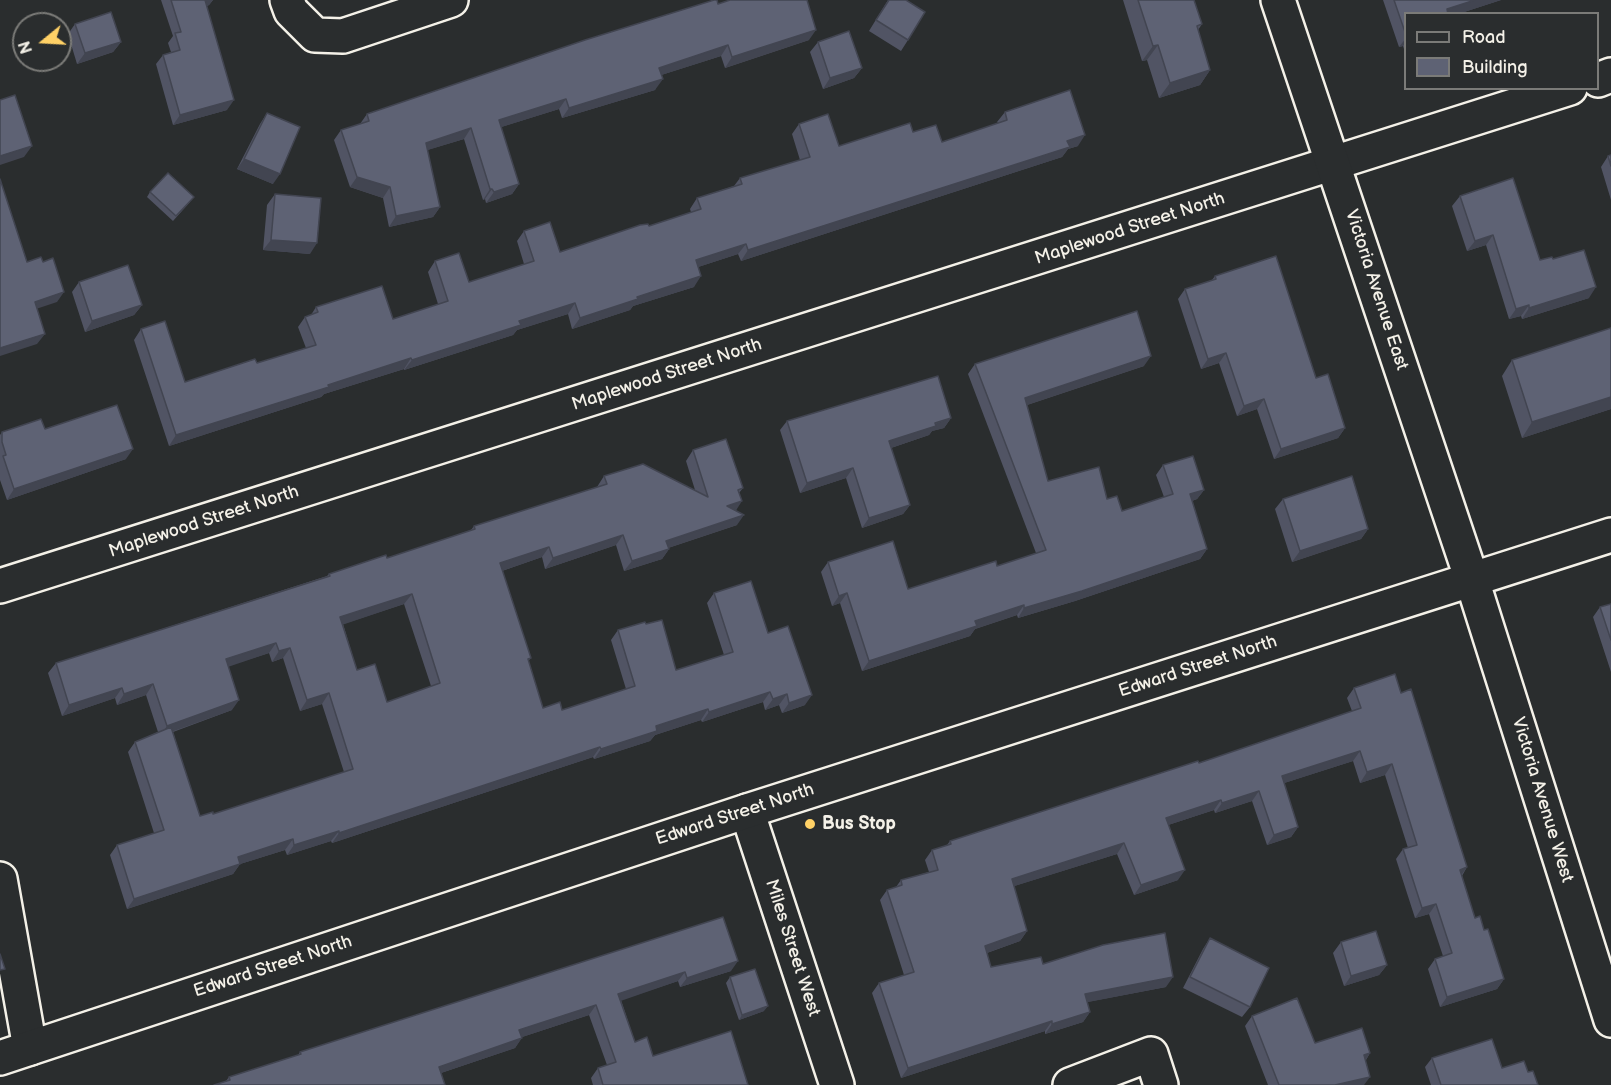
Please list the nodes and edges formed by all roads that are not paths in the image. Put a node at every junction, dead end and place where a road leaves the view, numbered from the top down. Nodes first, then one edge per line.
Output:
1 (287, 0) edge
2 (451, 0) edge
3 (1278, 0) edge
4 (1564, 90) edge
5 (1334, 164) junction
6 (1611, 534) edge
7 (1472, 580) junction
8 (0, 586) edge
9 (747, 811) junction
10 (0, 879) edge
11 (1611, 1020) edge
12 (15, 1053) edge
13 (837, 1085) edge
14 (1070, 1085) edge
15 (1161, 1085) edge

1 - 2 street
3 - 5 street, Victoria Avenue East
4 - 5 street, Maplewood Street North
5 - 7 street, Victoria Avenue East
5 - 8 street, Maplewood Street North
6 - 7 street, Edward Street North
7 - 9 street, Edward Street North
7 - 11 street, Victoria Avenue West
9 - 12 street, Edward Street North
9 - 13 street, Miles Street West
10 - 12 street
14 - 15 street

